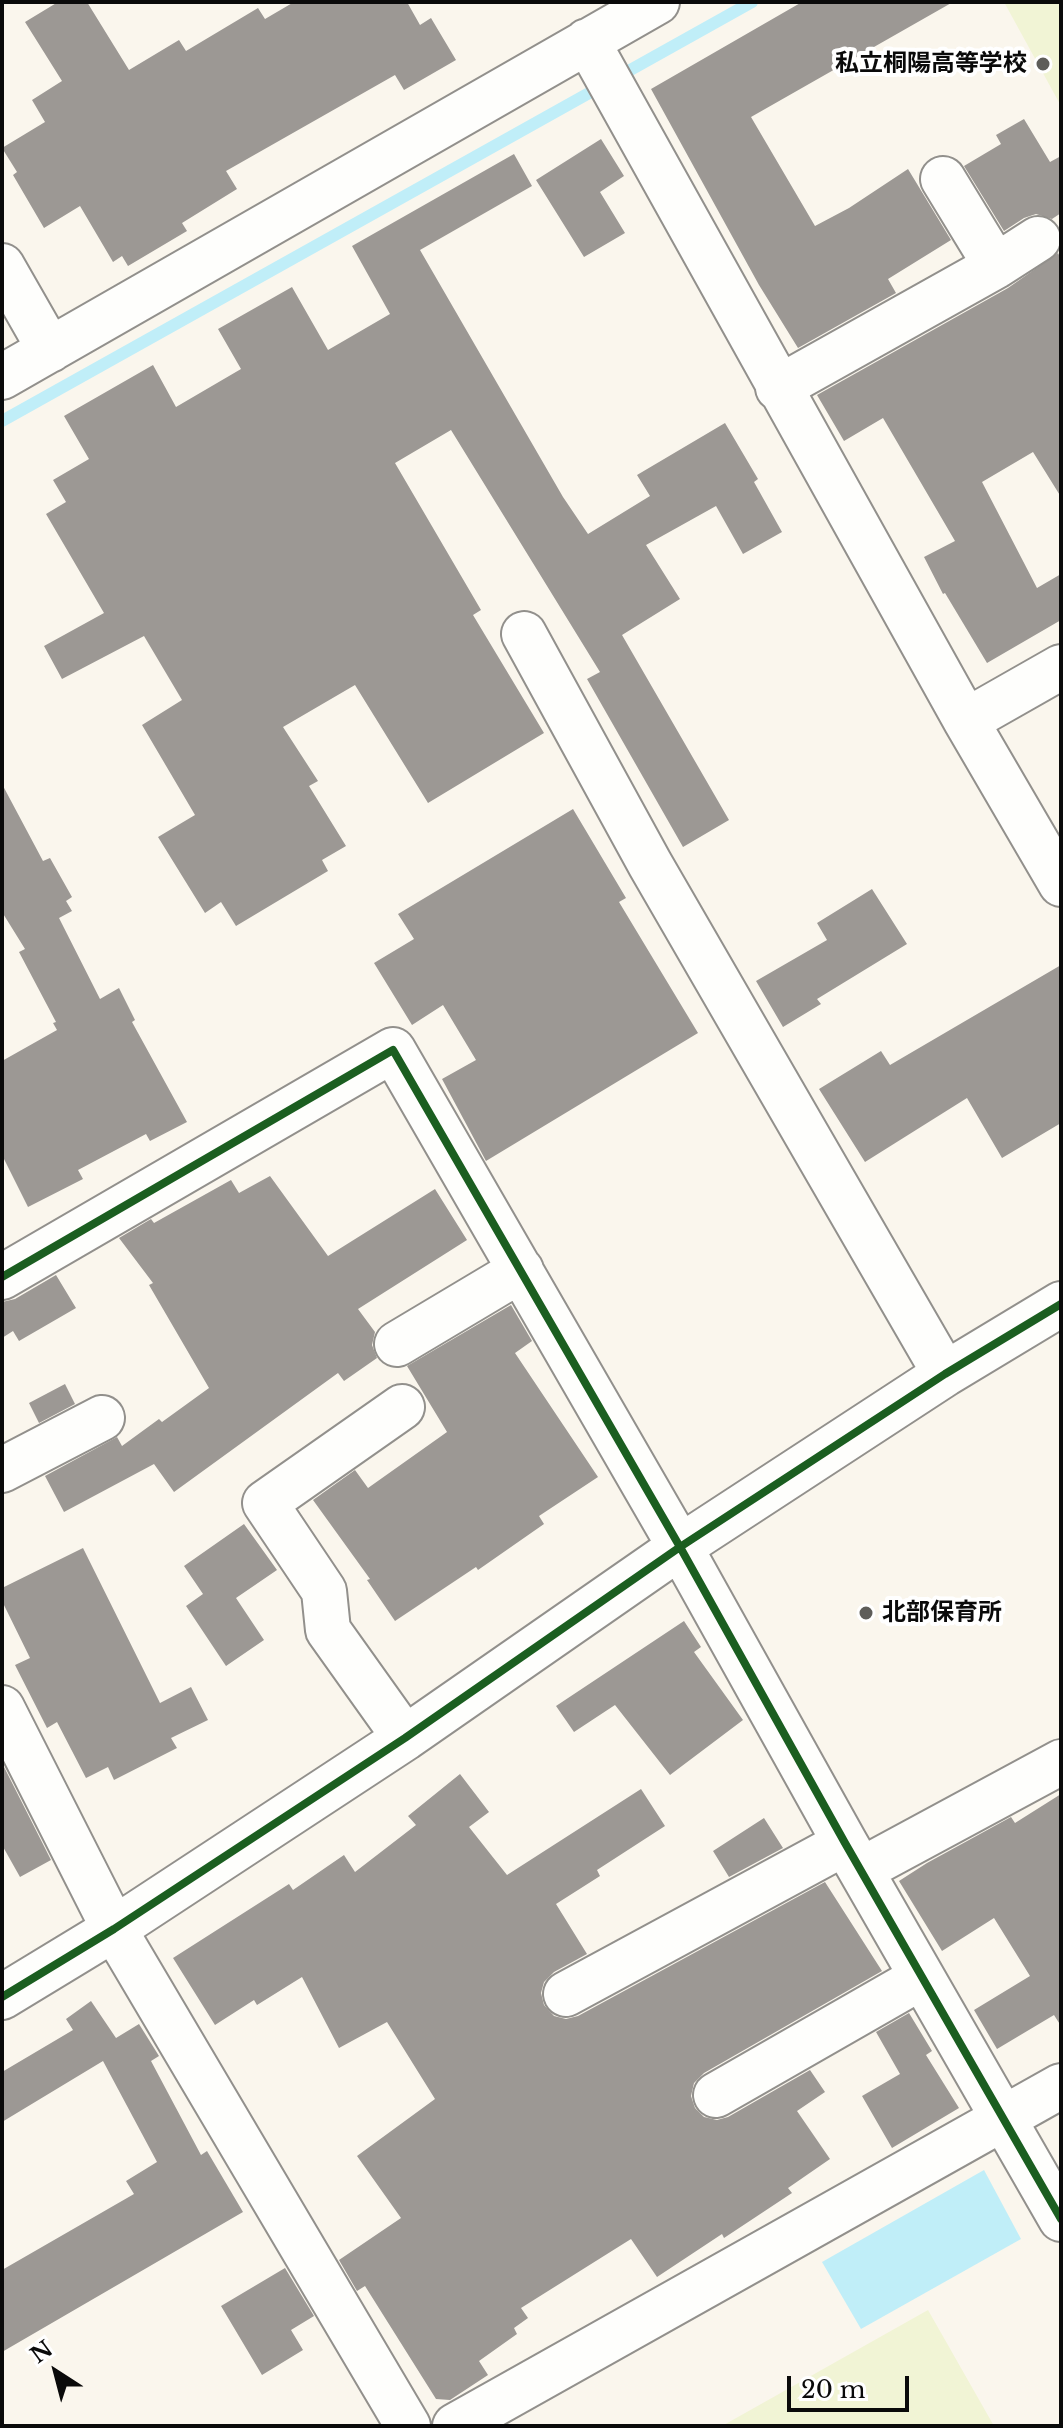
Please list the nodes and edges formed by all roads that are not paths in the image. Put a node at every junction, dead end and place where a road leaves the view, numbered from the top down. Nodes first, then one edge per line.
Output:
1 (657, 2) edge
2 (587, 41) junction
3 (943, 179) dead end
4 (1038, 239) dead end
5 (2, 266) edge
6 (996, 266) junction
7 (50, 350) junction
8 (2, 377) edge
9 (778, 388) junction
10 (524, 634) dead end
11 (1061, 667) edge
12 (966, 721) junction
13 (1061, 884) edge
14 (521, 1270) junction
15 (2, 1277) edge
16 (1061, 1304) edge
17 (397, 1344) dead end
18 (945, 1374) junction
19 (402, 1407) dead end
20 (102, 1418) dead end
21 (2, 1470) edge
22 (680, 1547) junction
23 (2, 1708) edge
24 (405, 1738) junction
25 (1061, 1762) edge
26 (853, 1856) junction
27 (114, 1929) junction
28 (922, 1977) junction
29 (566, 1994) dead end
30 (2, 1997) edge
31 (1061, 2086) edge
32 (716, 2095) dead end
33 (1004, 2118) junction
34 (1061, 2219) edge
35 (408, 2426) edge
36 (455, 2426) edge

1 - 2 street
2 - 7 street
2 - 9 street
3 - 6 street
4 - 6 street
5 - 7 street
6 - 9 street
7 - 8 street
9 - 12 street
10 - 18 street
11 - 12 street
12 - 13 street
14 - 15 street
14 - 17 street
14 - 22 street
16 - 18 street
18 - 22 street
19 - 24 street
20 - 21 street
22 - 24 street
22 - 26 street
23 - 27 street
24 - 27 street
25 - 26 street
26 - 28 street
26 - 29 street
27 - 30 street
27 - 35 street
28 - 32 street
28 - 33 street
31 - 33 street
33 - 34 street
33 - 36 street

